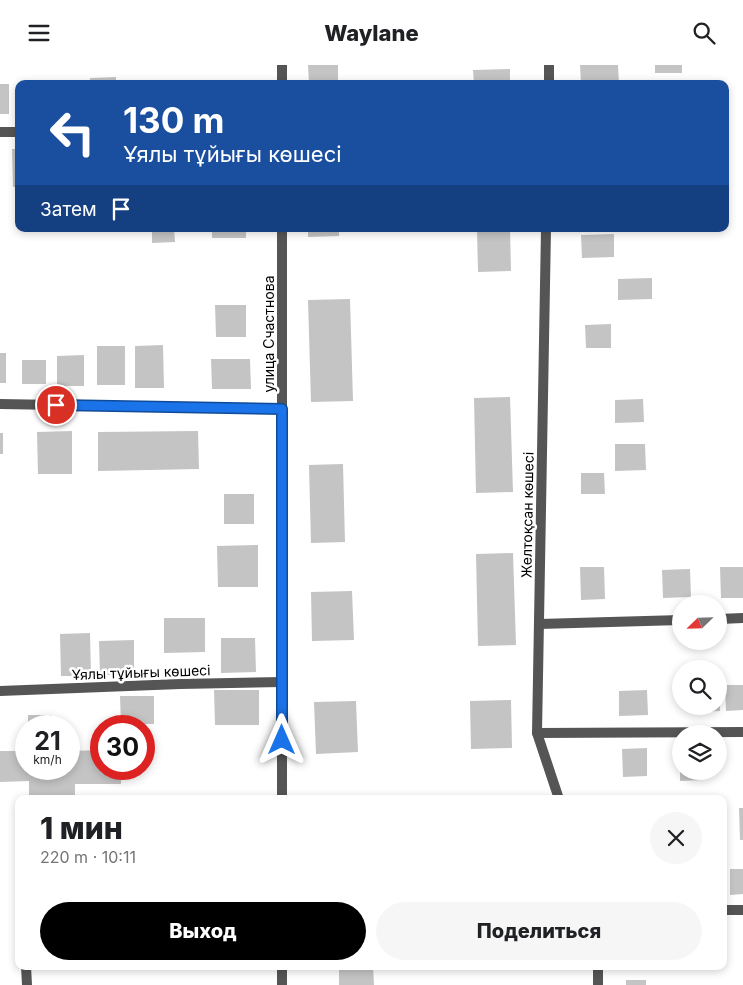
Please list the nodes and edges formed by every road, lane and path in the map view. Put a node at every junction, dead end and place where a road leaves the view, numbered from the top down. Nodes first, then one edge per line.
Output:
1 (282, 65) edge
2 (549, 65) edge
3 (282, 80) edge
4 (549, 80) edge
5 (0, 132) edge
6 (15, 132) edge
7 (282, 232) edge
8 (546, 232) edge
9 (0, 404) edge
10 (282, 409) junction
11 (743, 618) edge
12 (728, 619) edge
13 (672, 620) edge
14 (539, 624) junction
15 (282, 682) junction
16 (0, 691) edge
17 (743, 732) edge
18 (537, 733) junction
19 (282, 795) edge
20 (558, 795) edge
21 (743, 909) edge
22 (727, 910) edge
23 (26, 970) edge
24 (282, 970) edge
25 (598, 970) edge
26 (27, 985) edge
27 (282, 985) edge
28 (598, 985) edge

1 - 3 street
2 - 4 street
5 - 6 street
7 - 10 street, улица Счастнова
8 - 14 street, Желтоқсан көшесі
9 - 10 street
10 - 15 street, улица Счастнова
11 - 12 street
13 - 14 street
14 - 18 street, Желтоқсан көшесі
15 - 16 street, Ұялы тұйығы көшесі
15 - 19 street, улица Счастнова
17 - 18 street
18 - 20 street, Желтоқсан көшесі
21 - 22 street
23 - 26 street
24 - 27 street
25 - 28 street

